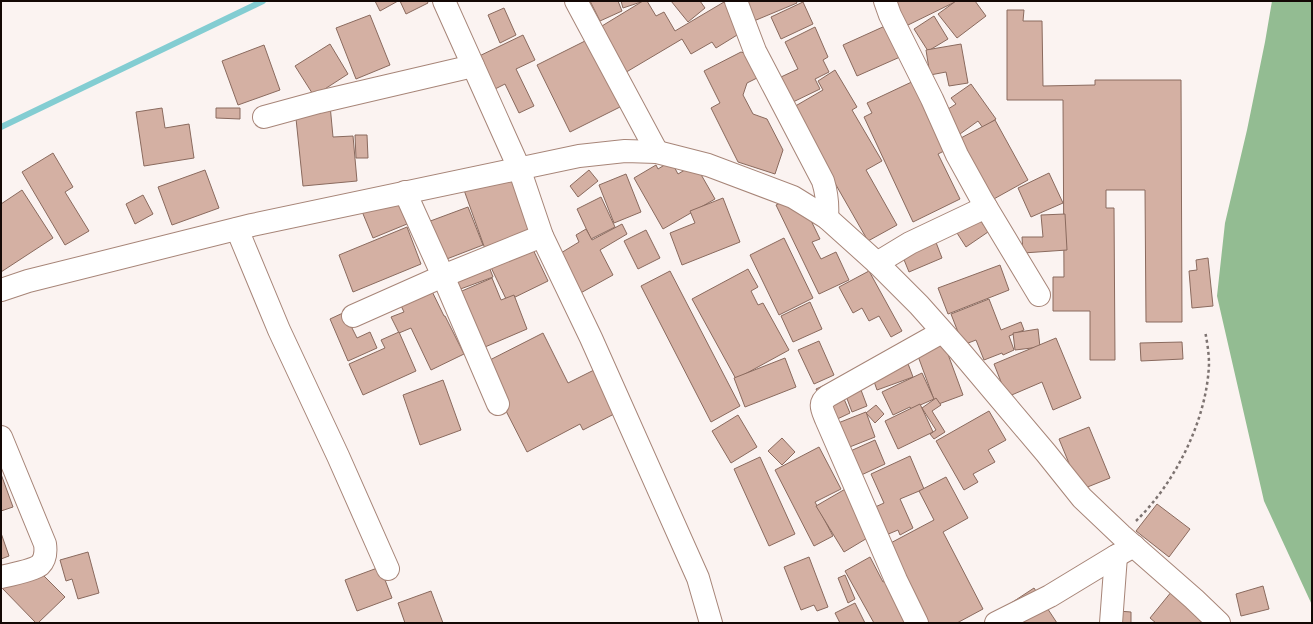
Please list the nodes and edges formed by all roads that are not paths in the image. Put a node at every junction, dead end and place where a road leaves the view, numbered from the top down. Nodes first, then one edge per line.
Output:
1 (444, 1) edge
2 (576, 1) edge
3 (736, 1) edge
4 (885, 1) edge
5 (473, 66) junction
6 (264, 117) dead end
7 (656, 152) junction
8 (519, 168) junction
9 (405, 192) junction
10 (986, 207) junction
11 (827, 218) junction
12 (237, 229) junction
13 (542, 236) junction
14 (877, 263) junction
15 (443, 276) junction
16 (1, 290) edge
17 (1039, 295) dead end
18 (353, 316) dead end
19 (942, 332) junction
20 (498, 404) dead end
21 (1, 437) edge
22 (1124, 546) junction
23 (388, 569) dead end
24 (1, 577) edge
25 (711, 623) edge
26 (917, 623) edge
27 (996, 623) edge
28 (1111, 623) edge
29 (1220, 623) edge

1 - 5 street
2 - 7 street
3 - 11 street
4 - 10 street
5 - 6 street
5 - 8 street
7 - 8 street
7 - 11 street
8 - 9 street
8 - 13 street
9 - 12 street
9 - 15 street
10 - 14 street
10 - 17 street
11 - 14 street
12 - 16 street
12 - 23 street
13 - 15 street
13 - 25 street
14 - 19 street
15 - 18 street
15 - 20 street
19 - 22 street
19 - 26 street
21 - 24 street
22 - 27 street
22 - 28 street
22 - 29 street

